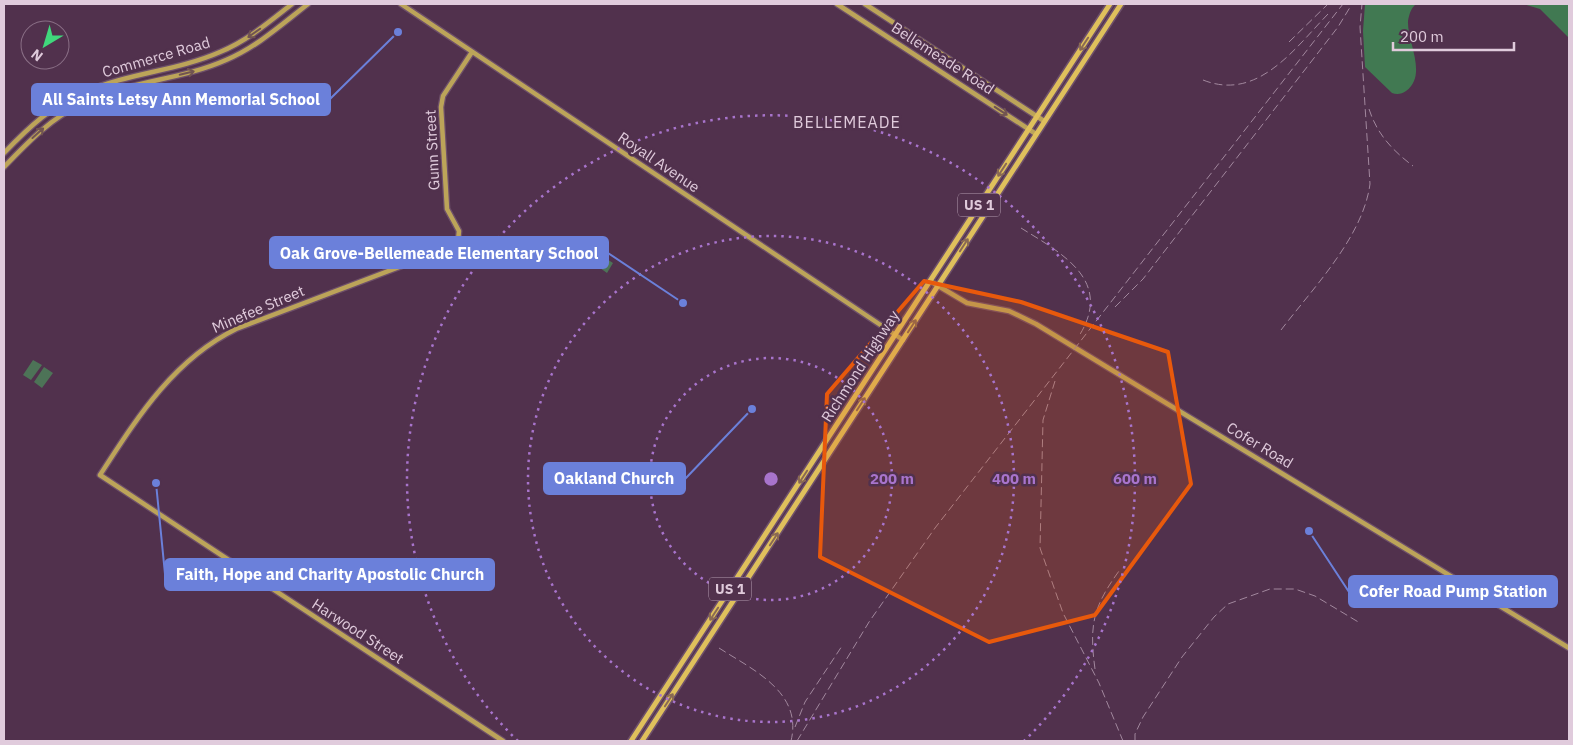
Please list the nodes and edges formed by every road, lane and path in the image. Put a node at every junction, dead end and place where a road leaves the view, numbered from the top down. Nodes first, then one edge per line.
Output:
1 (292, 4) edge
2 (308, 4) edge
3 (401, 4) edge
4 (837, 4) edge
5 (865, 4) edge
6 (1110, 4) edge
7 (1122, 4) edge
8 (472, 52) junction
9 (1037, 116) junction
10 (1044, 121) junction
11 (1028, 129) junction
12 (1036, 134) junction
13 (4, 154) edge
14 (4, 167) edge
15 (449, 248) joint
16 (930, 281) junction
17 (938, 286) junction
18 (895, 335) junction
19 (903, 340) junction
20 (100, 475) joint
21 (1569, 648) edge
22 (503, 741) edge
23 (631, 741) edge
24 (642, 741) edge

1 -> 13 street, Commerce Road
14 -> 2 street, Commerce Road
3 - 8 street, Royall Avenue
4 -> 11 street, Bellemeade Road
5 - 9 street, Bellemeade Road
6 -> 9 main road, Richmond Highway / US 1
7 - 10 main road, Richmond Highway / US 1
8 - 15 street, Gunn Street
8 - 18 street, Royall Avenue
9 - 10 street, Bellemeade Road
9 - 11 main road, Richmond Highway / US 1
10 - 12 main road, Richmond Highway / US 1
11 - 12 street, Bellemeade Road
11 -> 16 main road, Richmond Highway / US 1
17 -> 12 main road, Richmond Highway / US 1
15 - 20 street, Minefee Street
16 - 17 street, Cofer Road
16 - 18 main road, Richmond Highway / US 1
19 -> 17 main road, Richmond Highway / US 1
17 - 21 street, Cofer Road
18 - 19 street, Royall Avenue
18 -> 23 main road, Richmond Highway / US 1
24 -> 19 main road, Richmond Highway / US 1
20 - 22 street, Harwood Street

